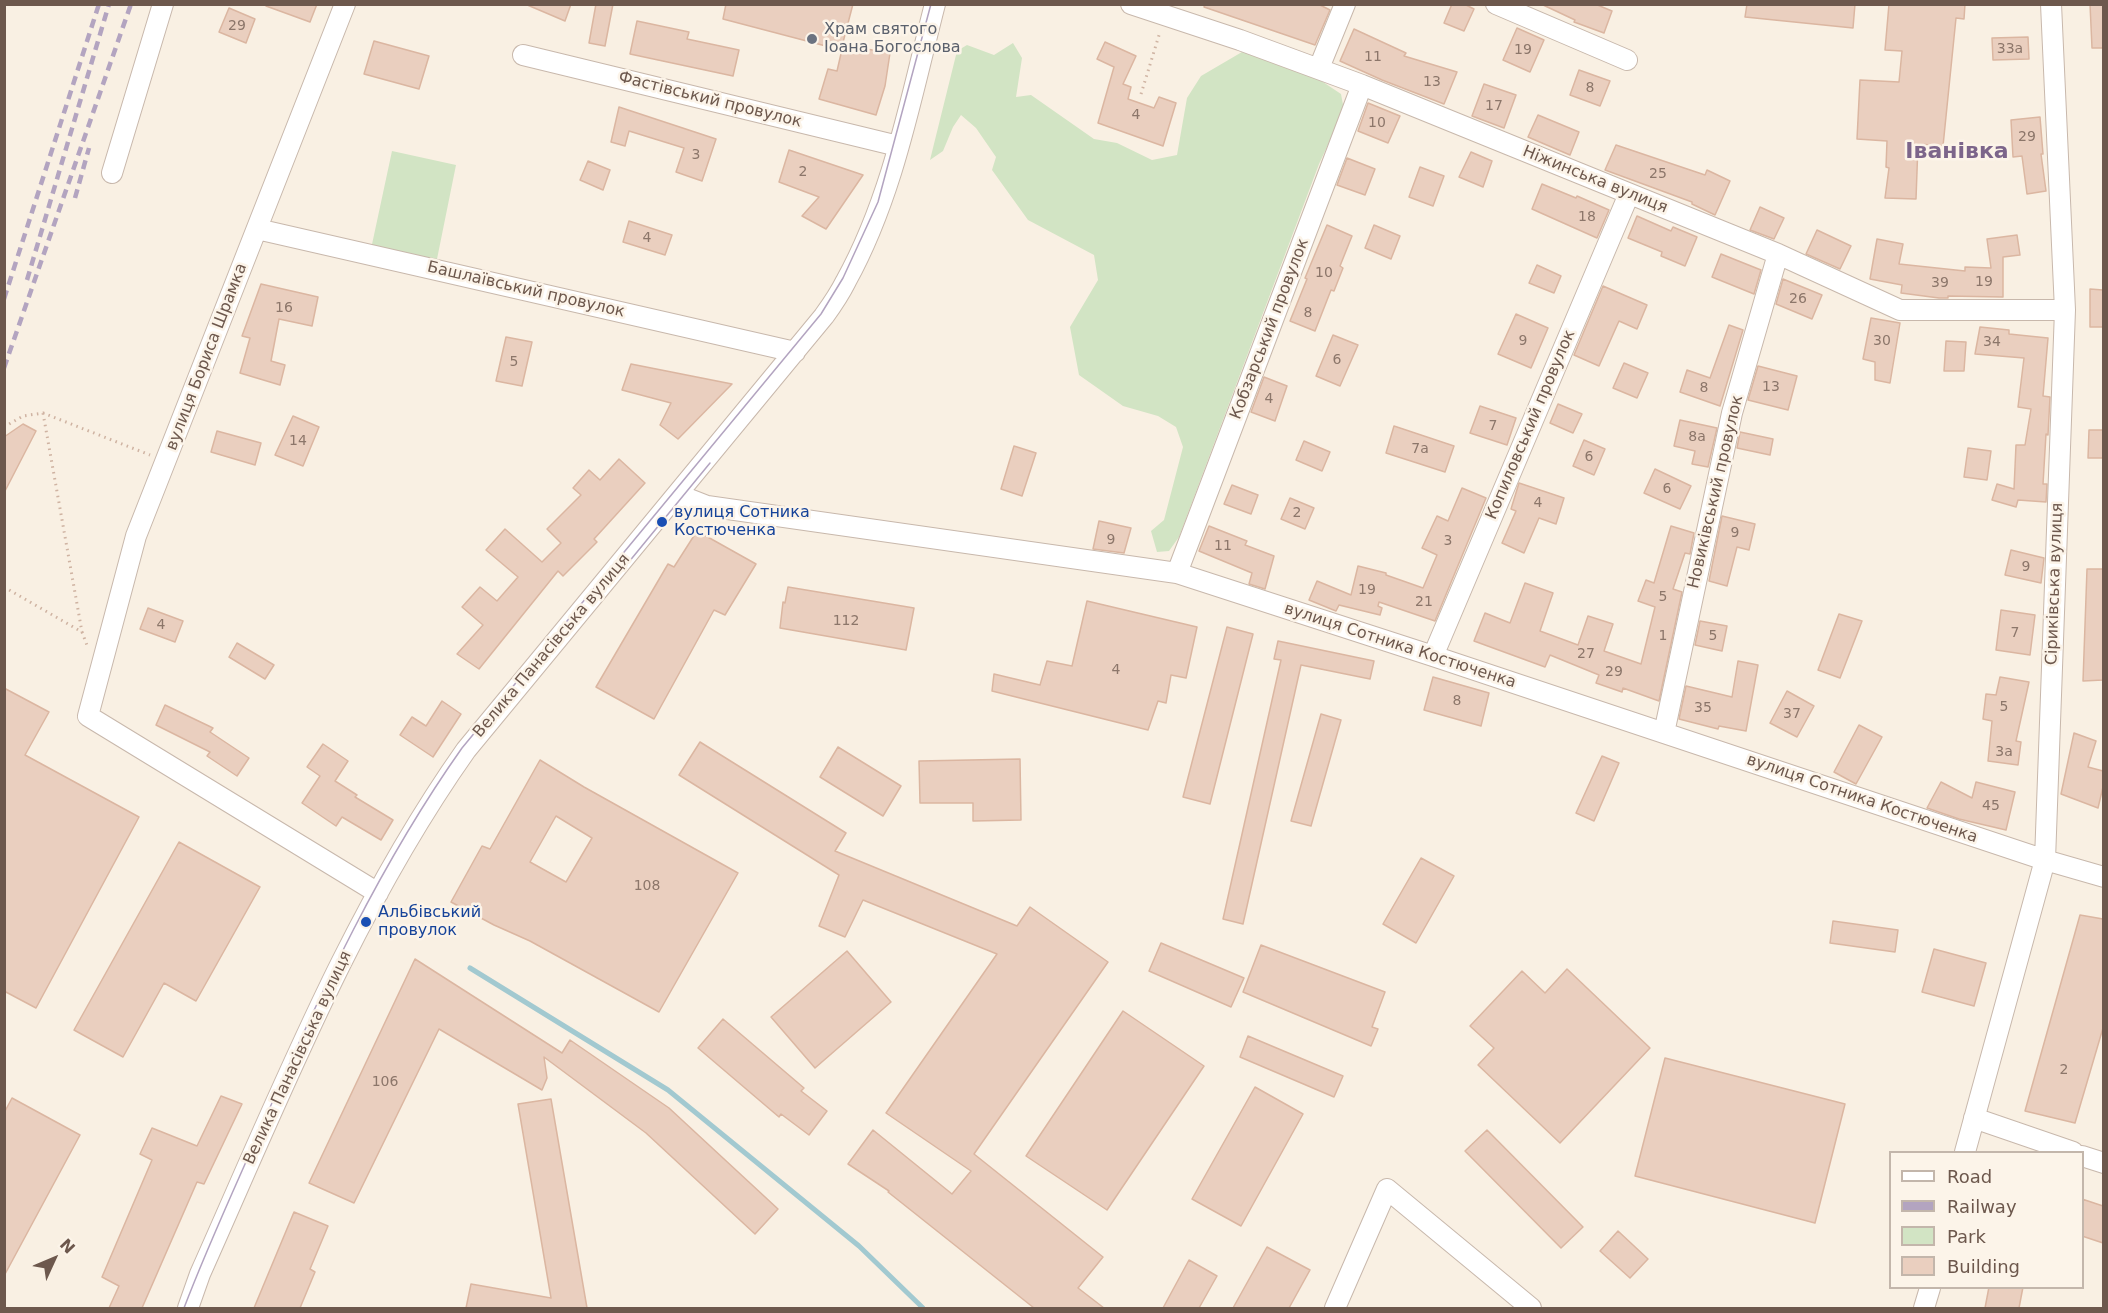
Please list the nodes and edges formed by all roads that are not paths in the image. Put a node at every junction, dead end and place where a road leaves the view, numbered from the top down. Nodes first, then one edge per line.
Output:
1 (163, 4) edge
2 (345, 4) edge
3 (936, 4) edge
4 (1131, 4) edge
5 (1345, 4) edge
6 (1496, 4) edge
7 (2051, 4) edge
8 (523, 55) dead end
9 (1627, 60) dead end
10 (1319, 68) junction
11 (1362, 85) junction
12 (898, 146) junction
13 (111, 173) dead end
14 (1629, 194) junction
15 (257, 229) junction
16 (1778, 254) junction
17 (2065, 310) junction
18 (795, 352) junction
19 (679, 495) junction
20 (1177, 573) junction
21 (1433, 656) junction
22 (1664, 733) junction
23 (2045, 861) junction
24 (2103, 877) edge
25 (378, 892) junction
26 (1974, 1118) junction
27 (1965, 1151) edge
28 (2070, 1151) edge
29 (2084, 1157) edge
30 (2103, 1163) edge
31 (1929, 1289) edge
32 (188, 1308) edge
33 (1335, 1308) edge
34 (1531, 1308) edge
35 (1924, 1308) edge

1 - 13 street
2 - 15 street, вулиця Бориса Шрамка
3 - 12 street, Велика Панасівська вулиця
4 - 10 street, Ніжинська вулиця
5 - 10 street
6 - 9 street
7 - 17 street, Сіриківська вулиця
8 - 12 street, Фастівський провулок
10 - 11 street, Ніжинська вулиця
11 - 14 street, Ніжинська вулиця
11 - 20 street, Кобзарський провулок
12 - 18 street, Велика Панасівська вулиця
14 - 16 street, Ніжинська вулиця
14 - 21 street, Копиловський провулок
15 - 18 street, Башлаївський провулок
15 - 25 street, вулиця Бориса Шрамка
16 - 17 street, Ніжинська вулиця
16 - 22 street, Новиківський провулок
17 - 23 street, Сіриківська вулиця
18 - 19 street, Велика Панасівська вулиця
19 - 20 street, вулиця Сотника Костюченка
19 - 25 street, Велика Панасівська вулиця
20 - 21 street, вулиця Сотника Костюченка
21 - 22 street, вулиця Сотника Костюченка
22 - 23 street, вулиця Сотника Костюченка
23 - 24 street, вулиця Сотника Костюченка
23 - 26 street, Сіриківська вулиця
25 - 32 street, Велика Панасівська вулиця
26 - 27 street, Сіриківська вулиця
26 - 28 street
29 - 30 street
31 - 35 street
33 - 34 street

